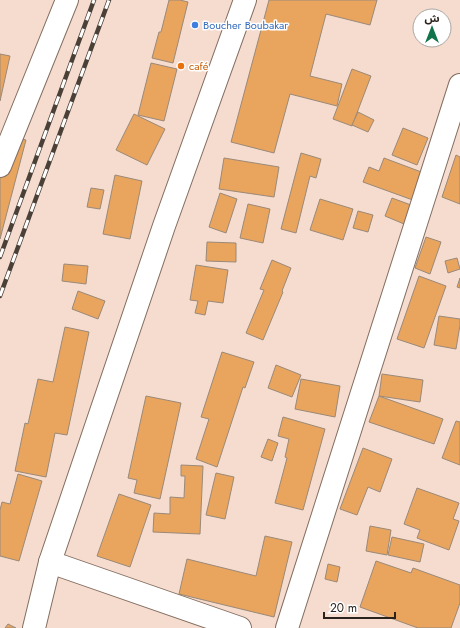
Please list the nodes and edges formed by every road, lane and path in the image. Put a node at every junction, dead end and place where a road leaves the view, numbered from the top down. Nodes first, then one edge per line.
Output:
1 (67, 0) edge
2 (245, 0) edge
3 (460, 86) edge
4 (0, 166) edge
5 (50, 562) junction
6 (34, 628) edge
7 (240, 628) edge
8 (287, 628) edge

1 - 4 main road
2 - 5 main road
3 - 8 main road
5 - 6 main road
5 - 7 main road

